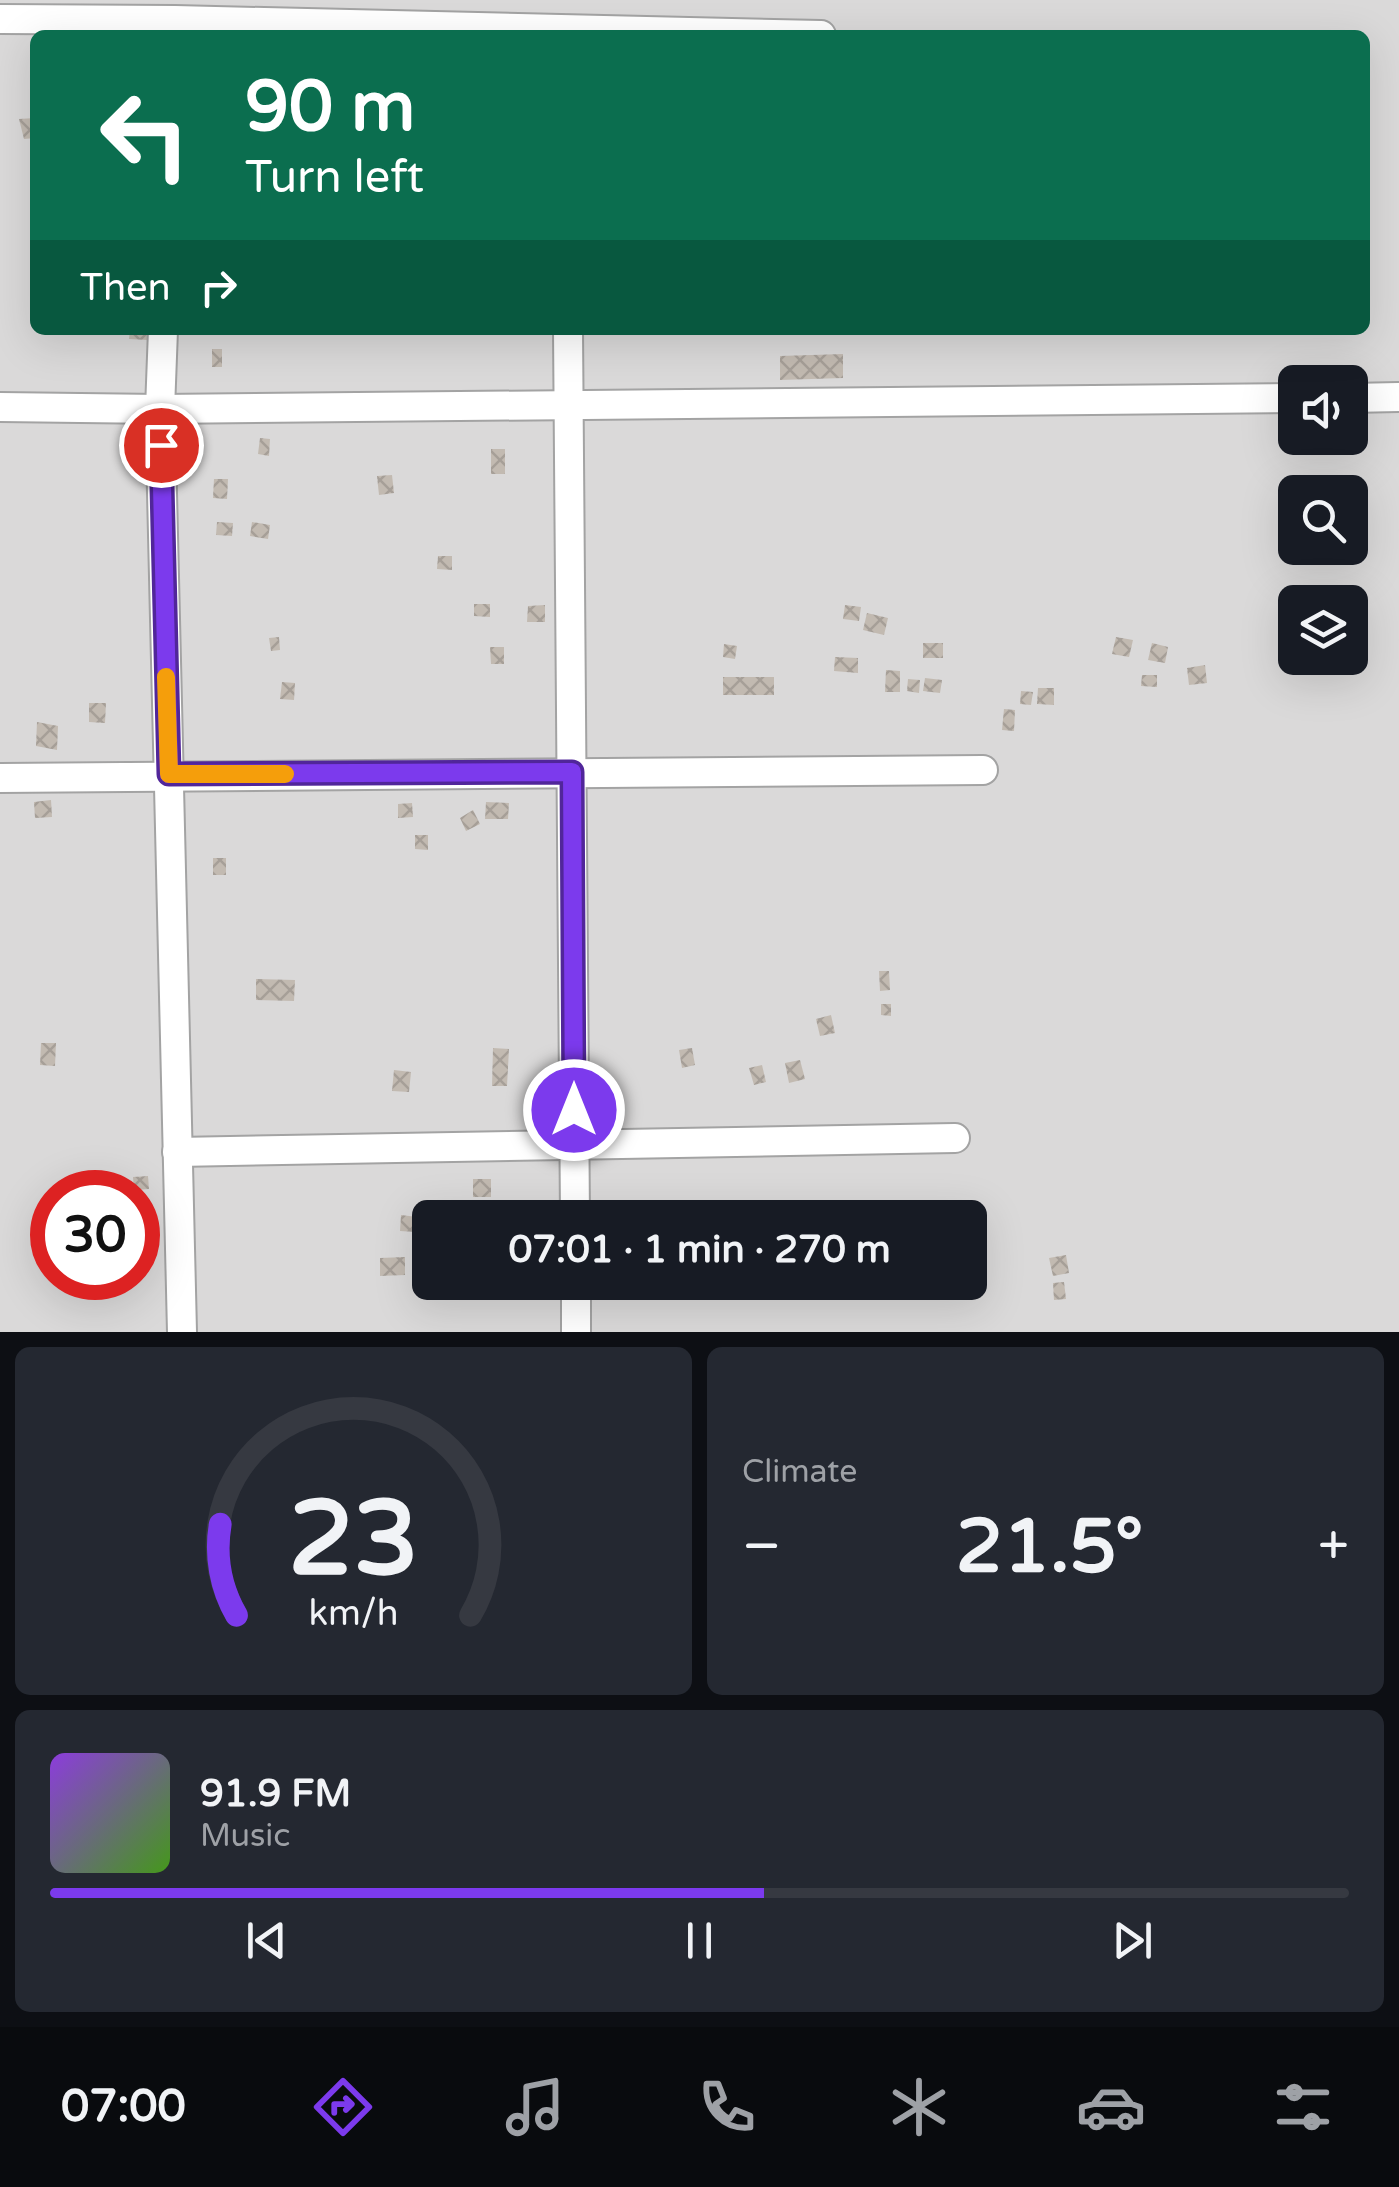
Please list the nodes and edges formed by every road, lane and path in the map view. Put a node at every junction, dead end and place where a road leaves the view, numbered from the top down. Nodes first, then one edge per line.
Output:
1 (570, 0) edge
2 (175, 18) edge
3 (0, 19) edge
4 (514, 30) edge
5 (571, 30) edge
6 (163, 335) edge
7 (568, 335) edge
8 (1399, 397) edge
9 (1278, 398) edge
10 (1368, 398) edge
11 (568, 406) junction
12 (0, 407) edge
13 (160, 409) junction
14 (983, 770) dead end
15 (572, 772) junction
16 (169, 774) junction
17 (0, 778) edge
18 (955, 1138) dead end
19 (575, 1147) junction
20 (177, 1152) junction
21 (575, 1200) edge
22 (576, 1300) edge
23 (182, 1332) edge
24 (576, 1332) edge

1 - 5 street
2 - 3 street
2 - 4 street
6 - 13 street
7 - 11 street
8 - 10 street
9 - 11 street
11 - 13 street
11 - 15 street
12 - 13 street
13 - 16 street
14 - 15 street
15 - 16 street
15 - 19 street
16 - 17 street
16 - 20 street
18 - 19 street
19 - 20 street
19 - 21 street
20 - 23 street
22 - 24 street

